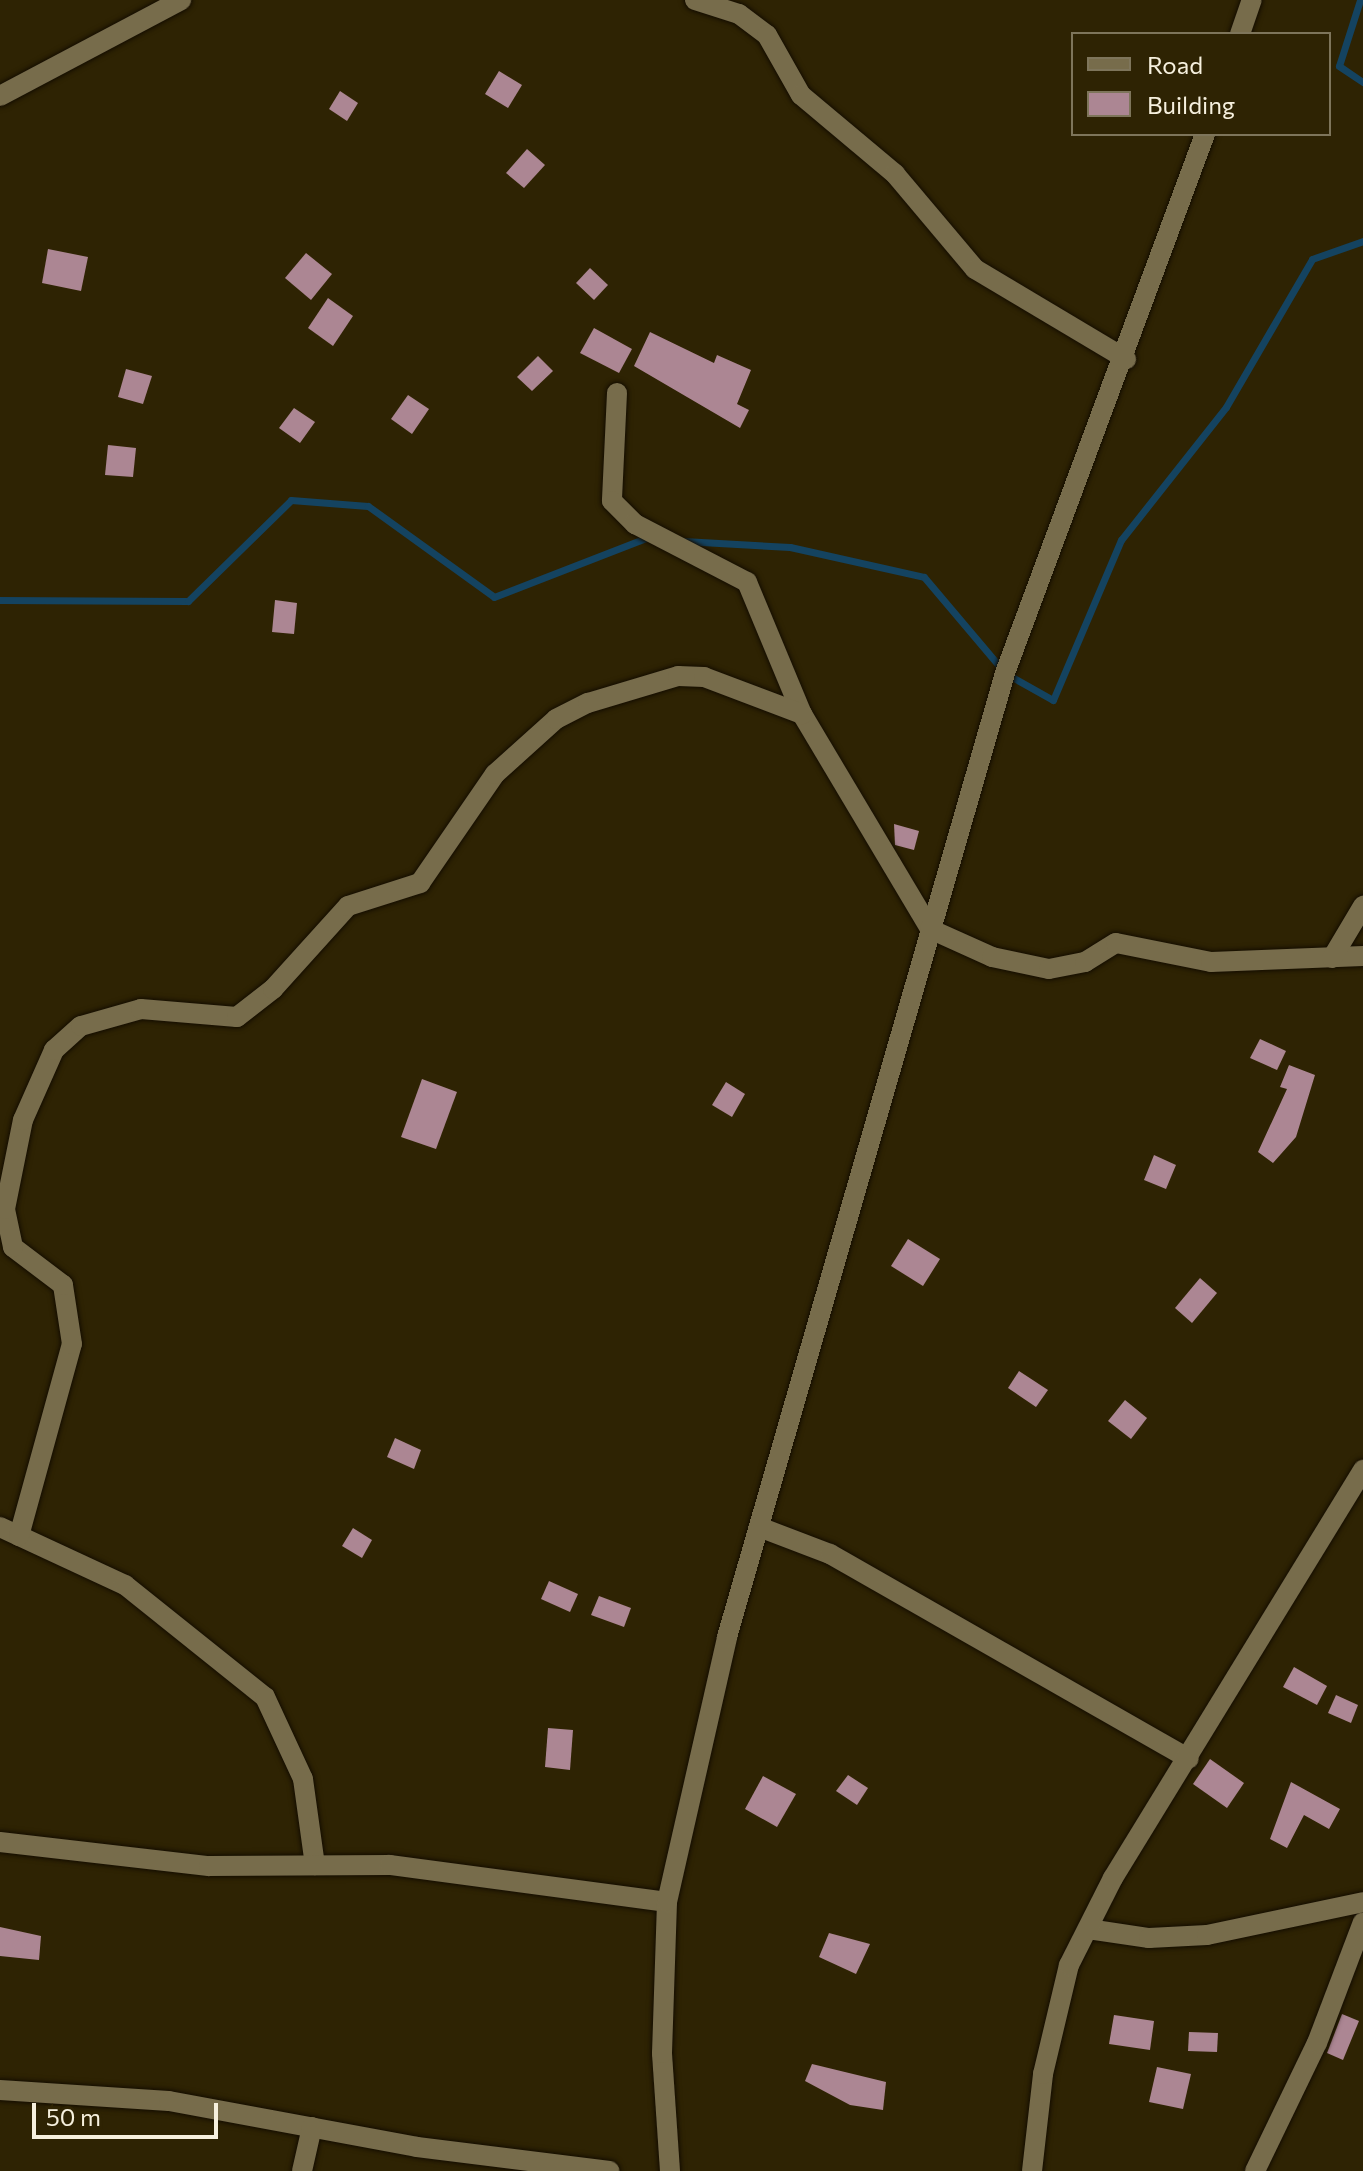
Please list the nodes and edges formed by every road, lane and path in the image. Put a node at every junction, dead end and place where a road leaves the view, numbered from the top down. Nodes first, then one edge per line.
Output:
1 (181, 0) edge
2 (695, 0) edge
3 (1252, 0) edge
4 (1241, 32) edge
5 (0, 96) edge
6 (1204, 136) edge
7 (1126, 359) junction
8 (617, 393) dead end
9 (802, 714) junction
10 (1363, 906) edge
11 (930, 929) junction
12 (1363, 956) edge
13 (1332, 958) junction
14 (1363, 1470) edge
15 (0, 1527) edge
16 (759, 1527) junction
17 (19, 1536) junction
18 (1189, 1759) junction
19 (0, 1842) edge
20 (315, 1865) junction
21 (667, 1902) junction
22 (1363, 1902) edge
23 (1363, 1922) edge
24 (1088, 1929) junction
25 (0, 2090) edge
26 (312, 2127) junction
27 (302, 2171) edge
28 (610, 2171) edge
29 (670, 2171) edge
30 (1032, 2171) edge
31 (1255, 2171) edge

1 - 5 street
2 - 7 street
3 - 4 street
6 - 7 street
7 - 11 street
8 - 9 street
9 - 11 street
9 - 17 street
10 - 13 street
11 - 13 street
11 - 16 street
12 - 13 street
14 - 18 street
15 - 17 street
16 - 18 street
16 - 21 street
17 - 20 street
18 - 24 street
19 - 20 street
20 - 21 street
21 - 29 street
22 - 24 street
23 - 31 street
24 - 30 street
25 - 26 street
26 - 27 street
26 - 28 street

